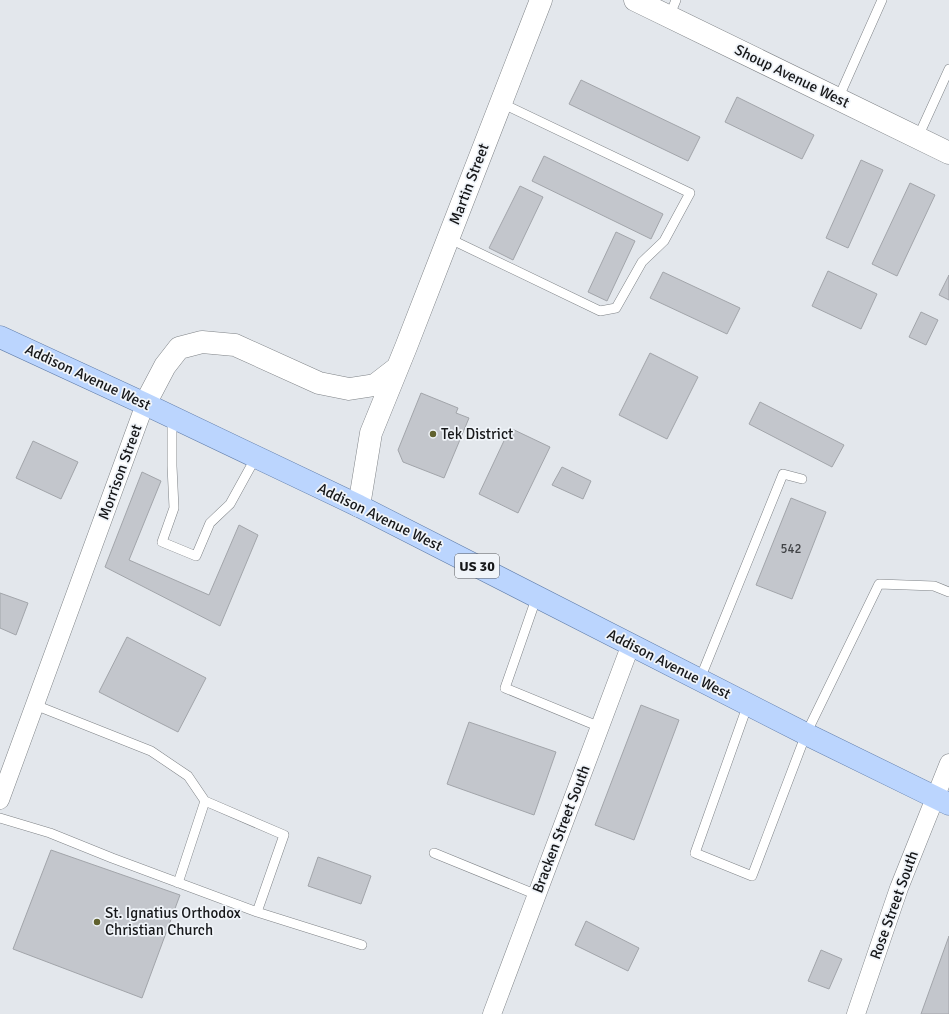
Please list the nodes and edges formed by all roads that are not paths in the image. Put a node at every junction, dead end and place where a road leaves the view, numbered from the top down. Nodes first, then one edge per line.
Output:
1 (541, 0) edge
2 (635, 0) edge
3 (882, 0) edge
4 (673, 8) edge
5 (949, 69) edge
6 (838, 99) junction
7 (500, 103) junction
8 (918, 137) junction
9 (949, 153) edge
10 (448, 238) junction
11 (0, 336) edge
12 (398, 368) junction
13 (145, 404) junction
14 (172, 416) junction
15 (256, 457) junction
16 (802, 479) dead end
17 (359, 506) junction
18 (949, 592) edge
19 (537, 596) junction
20 (631, 644) junction
21 (700, 679) junction
22 (748, 704) junction
23 (35, 705) junction
24 (600, 727) junction
25 (806, 734) junction
26 (949, 763) edge
27 (0, 800) edge
28 (205, 801) junction
29 (942, 801) edge
30 (0, 818) edge
31 (434, 853) dead end
32 (178, 883) junction
33 (537, 895) junction
34 (257, 912) junction
35 (362, 945) dead end
36 (492, 1014) edge
37 (856, 1014) edge

1 - 7 street, Martin Street
2 - 4 street, Shoup Avenue West
3 - 6 lane
4 - 6 street, Shoup Avenue West
5 - 8 lane
6 - 8 street, Shoup Avenue West
7 - 10 street, Martin Street
7 - 10 lane
8 - 9 street, Shoup Avenue West
10 - 12 street, Martin Street
11 - 13 main road, Addison Avenue West / US 30
12 - 13 street, Morrison Street
12 - 17 street, Martin Street
13 - 14 main road, Addison Avenue West / US 30
13 - 23 street, Morrison Street
14 - 15 main road, Addison Avenue West / US 30
14 - 15 lane
15 - 17 main road, Addison Avenue West / US 30
16 - 21 lane
17 - 19 main road, Addison Avenue West / US 30
18 - 25 lane
19 - 20 main road, Addison Avenue West / US 30
19 - 24 lane
20 - 21 main road, Addison Avenue West / US 30
20 - 24 street, Bracken Street South
21 - 22 main road, Addison Avenue West / US 30
22 - 25 main road, Addison Avenue West / US 30
22 - 25 lane
23 - 27 street, Morrison Street
23 - 28 lane
24 - 33 street, Bracken Street South
25 - 29 main road, Addison Avenue West / US 30
26 - 29 street, Rose Street South
28 - 32 lane
28 - 34 lane
29 - 37 street, Rose Street South
30 - 32 lane
31 - 33 lane
32 - 34 lane
33 - 36 street, Bracken Street South
34 - 35 lane

